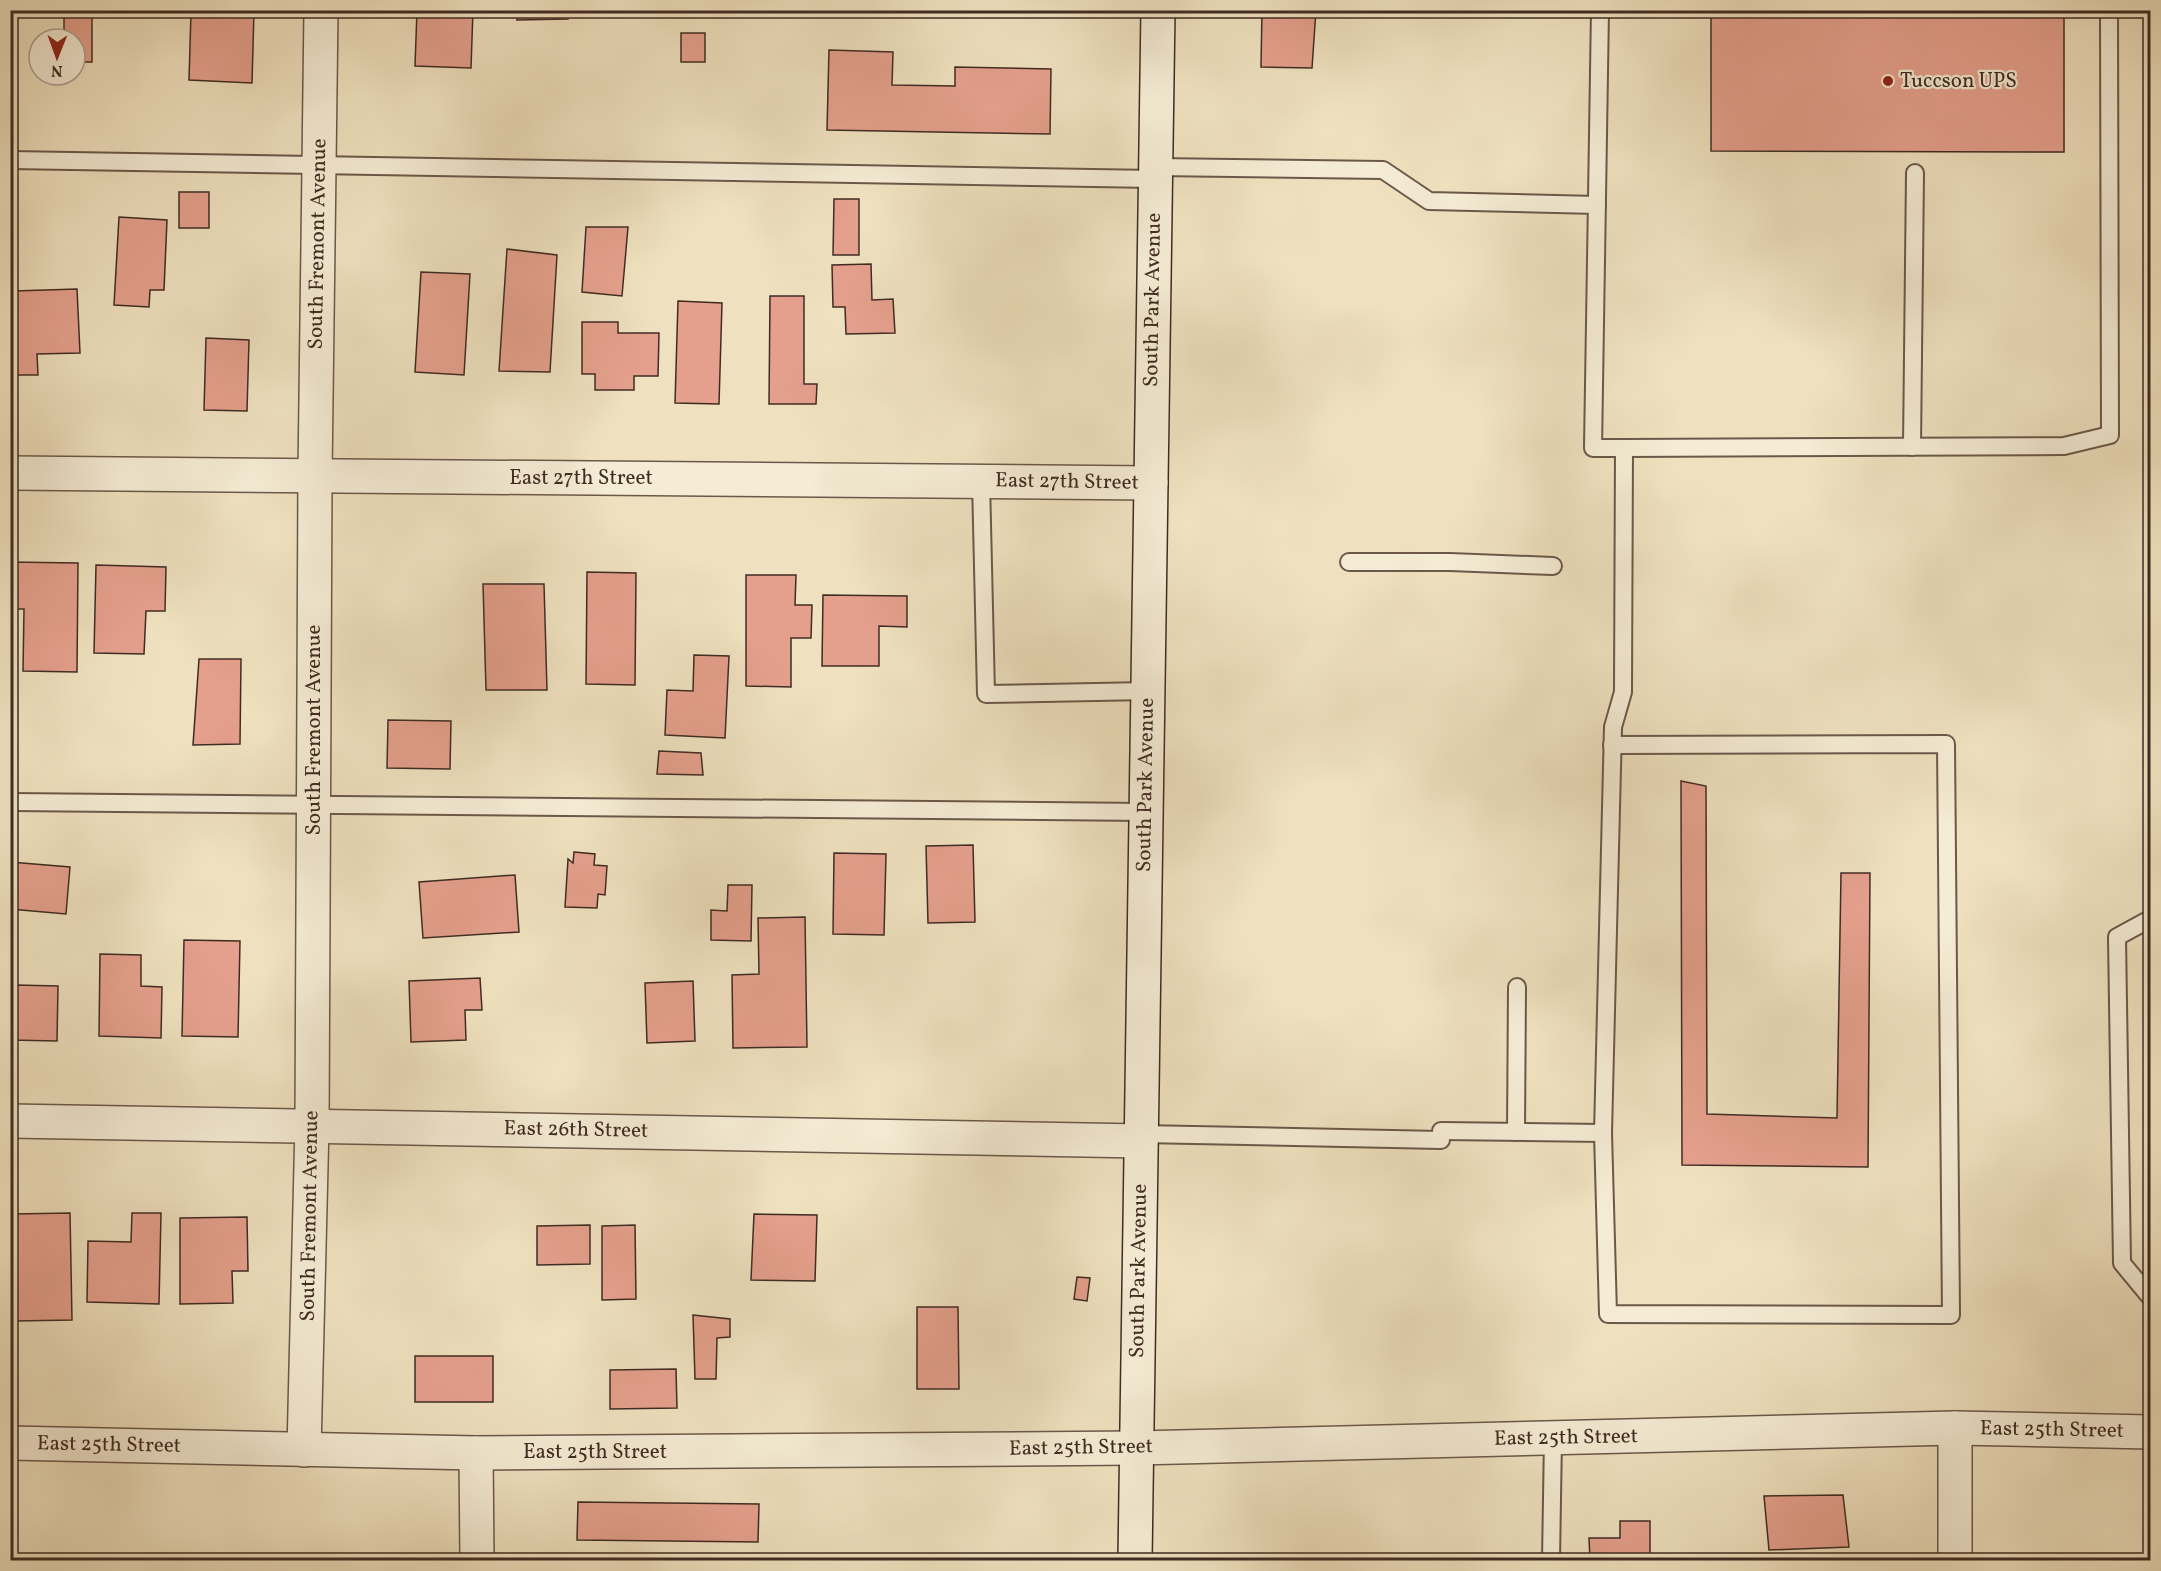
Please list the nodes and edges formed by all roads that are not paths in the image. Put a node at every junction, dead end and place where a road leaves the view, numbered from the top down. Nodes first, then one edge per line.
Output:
1 (321, 10) edge
2 (1158, 10) edge
3 (1600, 10) edge
4 (2109, 10) edge
5 (10, 160) edge
6 (319, 164) junction
7 (1915, 172) dead end
8 (1155, 173) junction
9 (1597, 205) junction
10 (1912, 447) junction
11 (1624, 448) junction
12 (10, 473) edge
13 (315, 476) junction
14 (981, 481) junction
15 (1151, 483) junction
16 (1349, 562) dead end
17 (1553, 566) dead end
18 (1148, 692) junction
19 (1612, 746) junction
20 (10, 802) edge
21 (314, 804) junction
22 (1146, 812) junction
23 (2151, 920) edge
24 (1517, 987) dead end
25 (10, 1120) edge
26 (312, 1125) junction
27 (1516, 1132) junction
28 (1603, 1133) junction
29 (1141, 1138) junction
30 (2151, 1297) edge
31 (1954, 1428) junction
32 (2151, 1432) edge
33 (1553, 1438) junction
34 (10, 1443) edge
35 (1137, 1448) junction
36 (304, 1450) junction
37 (476, 1453) junction
38 (477, 1560) edge
39 (1135, 1560) edge
40 (1551, 1560) edge
41 (1955, 1560) edge

1 - 6 street, South Fremont Avenue
2 - 8 street, South Park Avenue
3 - 9 lane
4 - 10 lane
5 - 6 lane
6 - 8 lane
6 - 13 street, South Fremont Avenue
7 - 10 lane
8 - 9 lane
8 - 15 street, South Park Avenue
9 - 11 lane
10 - 11 lane
11 - 19 lane
12 - 13 street, East 27th Street
13 - 14 street, East 27th Street
13 - 21 street, South Fremont Avenue
14 - 15 street, East 27th Street
14 - 18 lane
15 - 18 street, South Park Avenue
16 - 17 lane
18 - 22 street, South Park Avenue
19 - 28 lane
19 - 28 lane
20 - 21 lane
21 - 22 lane
21 - 26 street, South Fremont Avenue
22 - 29 street, South Park Avenue
23 - 30 lane
24 - 27 lane
25 - 26 street, East 26th Street
26 - 29 street, East 26th Street
26 - 36 street, South Fremont Avenue
27 - 28 lane
27 - 29 lane
29 - 35 street, South Park Avenue
31 - 32 street, East 25th Street
31 - 33 street, East 25th Street
31 - 41 street
33 - 35 street, East 25th Street
33 - 40 lane
34 - 36 street, East 25th Street
35 - 37 street, East 25th Street
35 - 39 street, South Park Avenue
36 - 37 street, East 25th Street
37 - 38 street

